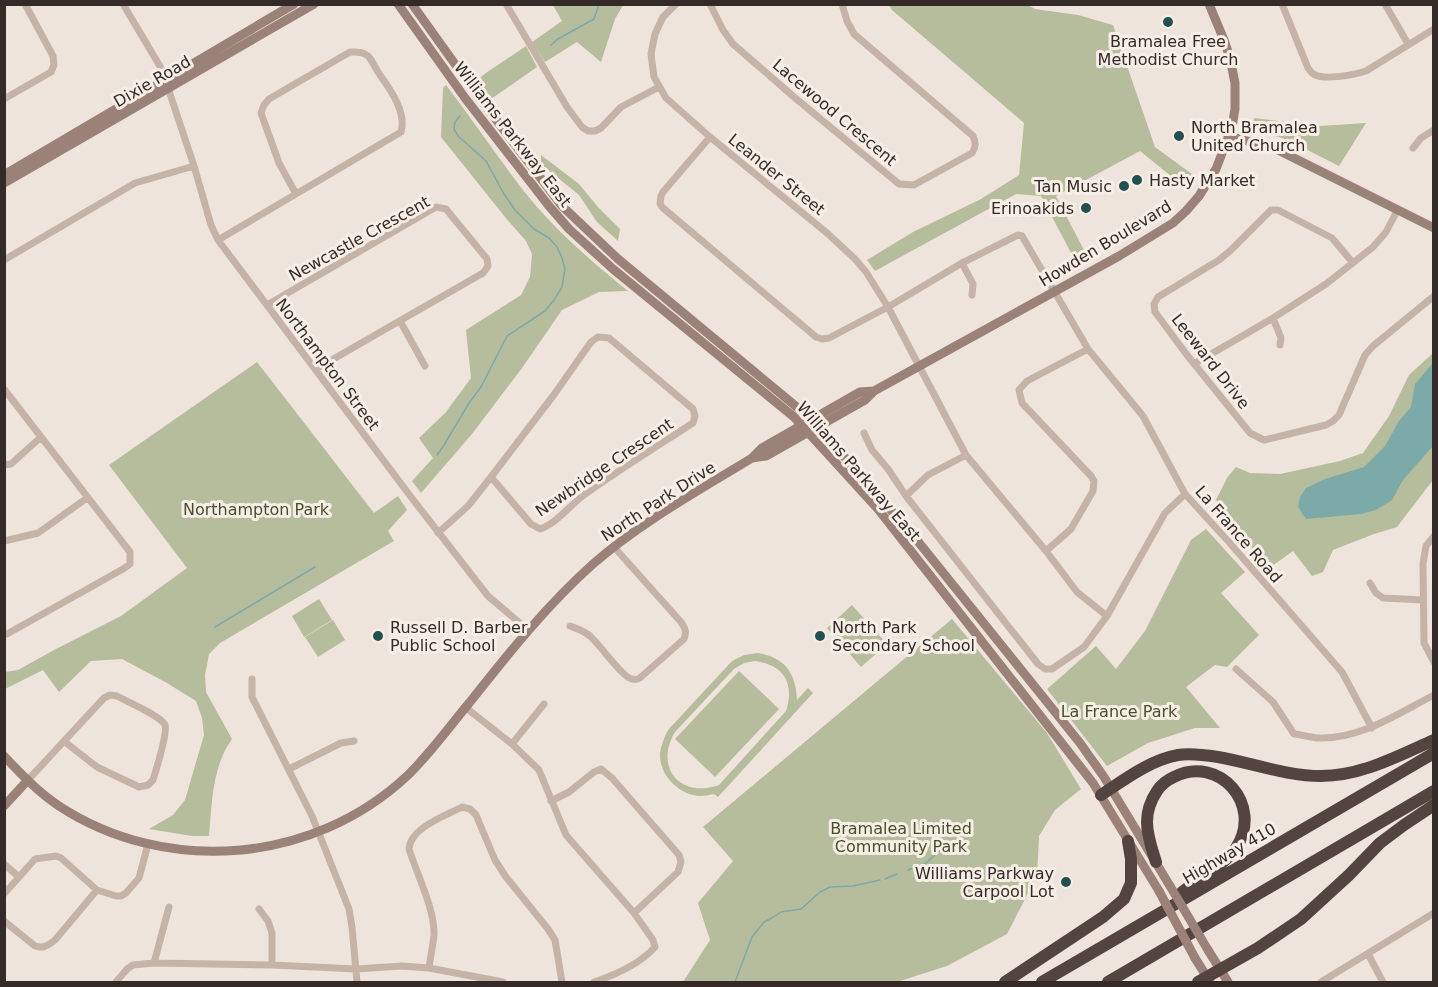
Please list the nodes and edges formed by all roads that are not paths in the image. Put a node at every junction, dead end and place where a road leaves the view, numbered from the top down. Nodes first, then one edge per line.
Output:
1 (25, 4) edge
2 (123, 4) edge
3 (294, 4) edge
4 (314, 4) edge
5 (398, 4) edge
6 (412, 4) edge
7 (506, 4) edge
8 (676, 4) edge
9 (710, 4) edge
10 (842, 4) edge
11 (1209, 4) edge
12 (1282, 4) edge
13 (1385, 4) edge
14 (1434, 29) edge
15 (1408, 44) junction
16 (167, 84) junction
17 (659, 87) junction
18 (4, 99) edge
19 (1434, 130) edge
20 (1229, 136) junction
21 (710, 137) junction
22 (1413, 148) dead end
23 (194, 165) junction
24 (4, 175) edge
25 (4, 183) edge
26 (296, 194) junction
27 (1397, 211) junction
28 (1434, 228) edge
29 (218, 240) junction
30 (4, 260) edge
31 (962, 263) junction
32 (1353, 263) junction
33 (1054, 292) junction
34 (972, 295) dead end
35 (1434, 296) edge
36 (267, 305) junction
37 (888, 307) junction
38 (1273, 318) junction
39 (400, 321) junction
40 (1280, 345) dead end
41 (1088, 349) junction
42 (1194, 364) junction
43 (425, 366) dead end
44 (918, 366) junction
45 (316, 369) junction
46 (4, 389) edge
47 (815, 423) junction
48 (805, 429) junction
49 (864, 433) dead end
50 (41, 437) junction
51 (966, 455) junction
52 (4, 465) edge
53 (491, 477) junction
54 (1185, 494) junction
55 (906, 496) junction
56 (87, 498) junction
57 (438, 533) junction
58 (1434, 536) edge
59 (4, 541) edge
60 (614, 547) junction
61 (1046, 551) junction
62 (1370, 583) dead end
63 (1423, 600) junction
64 (1107, 616) junction
65 (570, 626) dead end
66 (528, 630) junction
67 (4, 634) edge
68 (1434, 662) edge
69 (1236, 669) dead end
70 (252, 679) dead end
71 (1434, 696) edge
72 (544, 704) dead end
73 (465, 707) junction
74 (1372, 728) junction
75 (1434, 740) edge
76 (64, 741) junction
77 (354, 741) dead end
78 (512, 744) junction
79 (1434, 753) edge
80 (4, 756) edge
81 (289, 769) junction
82 (28, 780) junction
83 (1434, 791) edge
84 (1106, 792) junction
85 (551, 801) junction
86 (1434, 805) edge
87 (4, 806) edge
88 (319, 831) junction
89 (1128, 841) junction
90 (147, 844) junction
91 (1156, 862) junction
92 (4, 864) edge
93 (19, 877) junction
94 (97, 890) junction
95 (4, 894) edge
96 (169, 907) dead end
97 (259, 909) dead end
98 (634, 913) junction
99 (1434, 913) edge
100 (1152, 917) junction
101 (4, 921) edge
102 (1368, 954) junction
103 (154, 963) junction
104 (272, 965) junction
105 (429, 968) junction
106 (356, 969) junction
107 (1220, 971) junction
108 (1205, 981) edge
109 (116, 982) edge
110 (357, 982) edge
111 (503, 982) edge
112 (562, 982) edge
113 (594, 982) edge
114 (1005, 982) edge
115 (1041, 982) edge
116 (1108, 982) edge
117 (1228, 982) edge
118 (1321, 982) edge
119 (1383, 982) edge

1 - 18 street
2 - 16 street, Northampton Street
3 - 16 main road, Dixie Road
4 - 16 main road, Dixie Road
5 - 48 main road, Williams Parkway East
6 - 47 main road, Williams Parkway East
7 - 17 street
8 - 17 street, Leander Street
9 - 10 street, Lacewood Crescent
11 - 20 main road, Howden Boulevard
12 - 15 street
13 - 15 street
14 - 15 street
16 - 23 street, Northampton Street
16 - 24 main road, Dixie Road
16 - 25 main road, Dixie Road
17 - 21 street, Leander Street
19 - 22 street
20 - 27 main road
20 - 33 main road, Howden Boulevard
21 - 37 street, Leander Street
21 - 37 street
23 - 29 street, Northampton Street
23 - 30 street
26 - 26 street
26 - 29 street
27 - 28 main road
27 - 32 street
29 - 36 street, Northampton Street
31 - 33 street, La France Road
31 - 34 street
31 - 37 street
32 - 38 street
32 - 42 street, Leeward Drive
33 - 41 street, La France Road
33 - 44 main road, Howden Boulevard
35 - 42 street, Leeward Drive
36 - 39 street, Newcastle Crescent
36 - 45 street, Northampton Street
37 - 44 street, Leander Street
38 - 40 street
38 - 42 street
39 - 43 street
39 - 45 street, Newcastle Crescent
41 - 54 street, La France Road
41 - 61 street
44 - 47 main road, Howden Boulevard
44 - 51 street, Leander Street
45 - 57 street, Northampton Street
46 - 50 street
47 - 48 main road, Howden Boulevard
47 - 84 main road, Williams Parkway East
48 - 60 main road, North Park Drive
48 - 84 main road, Williams Parkway East
49 - 55 street
50 - 52 street
50 - 56 street
51 - 55 street
51 - 61 street, Leander Street
53 - 53 street, Newbridge Crescent
53 - 57 street, Newbridge Crescent
54 - 64 street
54 - 74 street, La France Road
55 - 64 street
56 - 59 street
56 - 67 street
57 - 66 street, Northampton Street
58 - 63 street
60 - 65 street
60 - 66 main road, North Park Drive
61 - 64 street, Leander Street
62 - 63 street
63 - 68 street
66 - 73 main road, North Park Drive
69 - 74 street
70 - 81 street
71 - 74 street
72 - 78 street
73 - 78 street
73 - 88 main road, North Park Drive
75 - 84 highway
76 - 76 street
76 - 82 street
77 - 81 street
78 - 85 street
79 - 100 highway, Highway 410
80 - 82 main road, North Park Drive
81 - 88 street
82 - 87 main road
82 - 90 main road, North Park Drive
83 - 116 highway
84 - 89 main road, Williams Parkway East
84 - 91 main road, Williams Parkway East
85 - 98 street
85 - 98 street
86 - 107 highway
88 - 90 main road, North Park Drive
88 - 106 street
89 - 108 main road, Williams Parkway East, bridge
89 - 114 highway
90 - 94 street
91 - 100 highway
91 - 107 main road, Williams Parkway East, bridge
92 - 93 street
93 - 94 street
93 - 95 street
94 - 101 street
96 - 103 street
97 - 104 street
98 - 113 street
99 - 102 street
100 - 115 highway, Highway 410
102 - 118 street
102 - 119 street
103 - 104 street
103 - 109 street
104 - 106 street
105 - 106 street
105 - 111 street
105 - 112 street
106 - 110 street
107 - 108 highway
107 - 117 main road, Williams Parkway East

